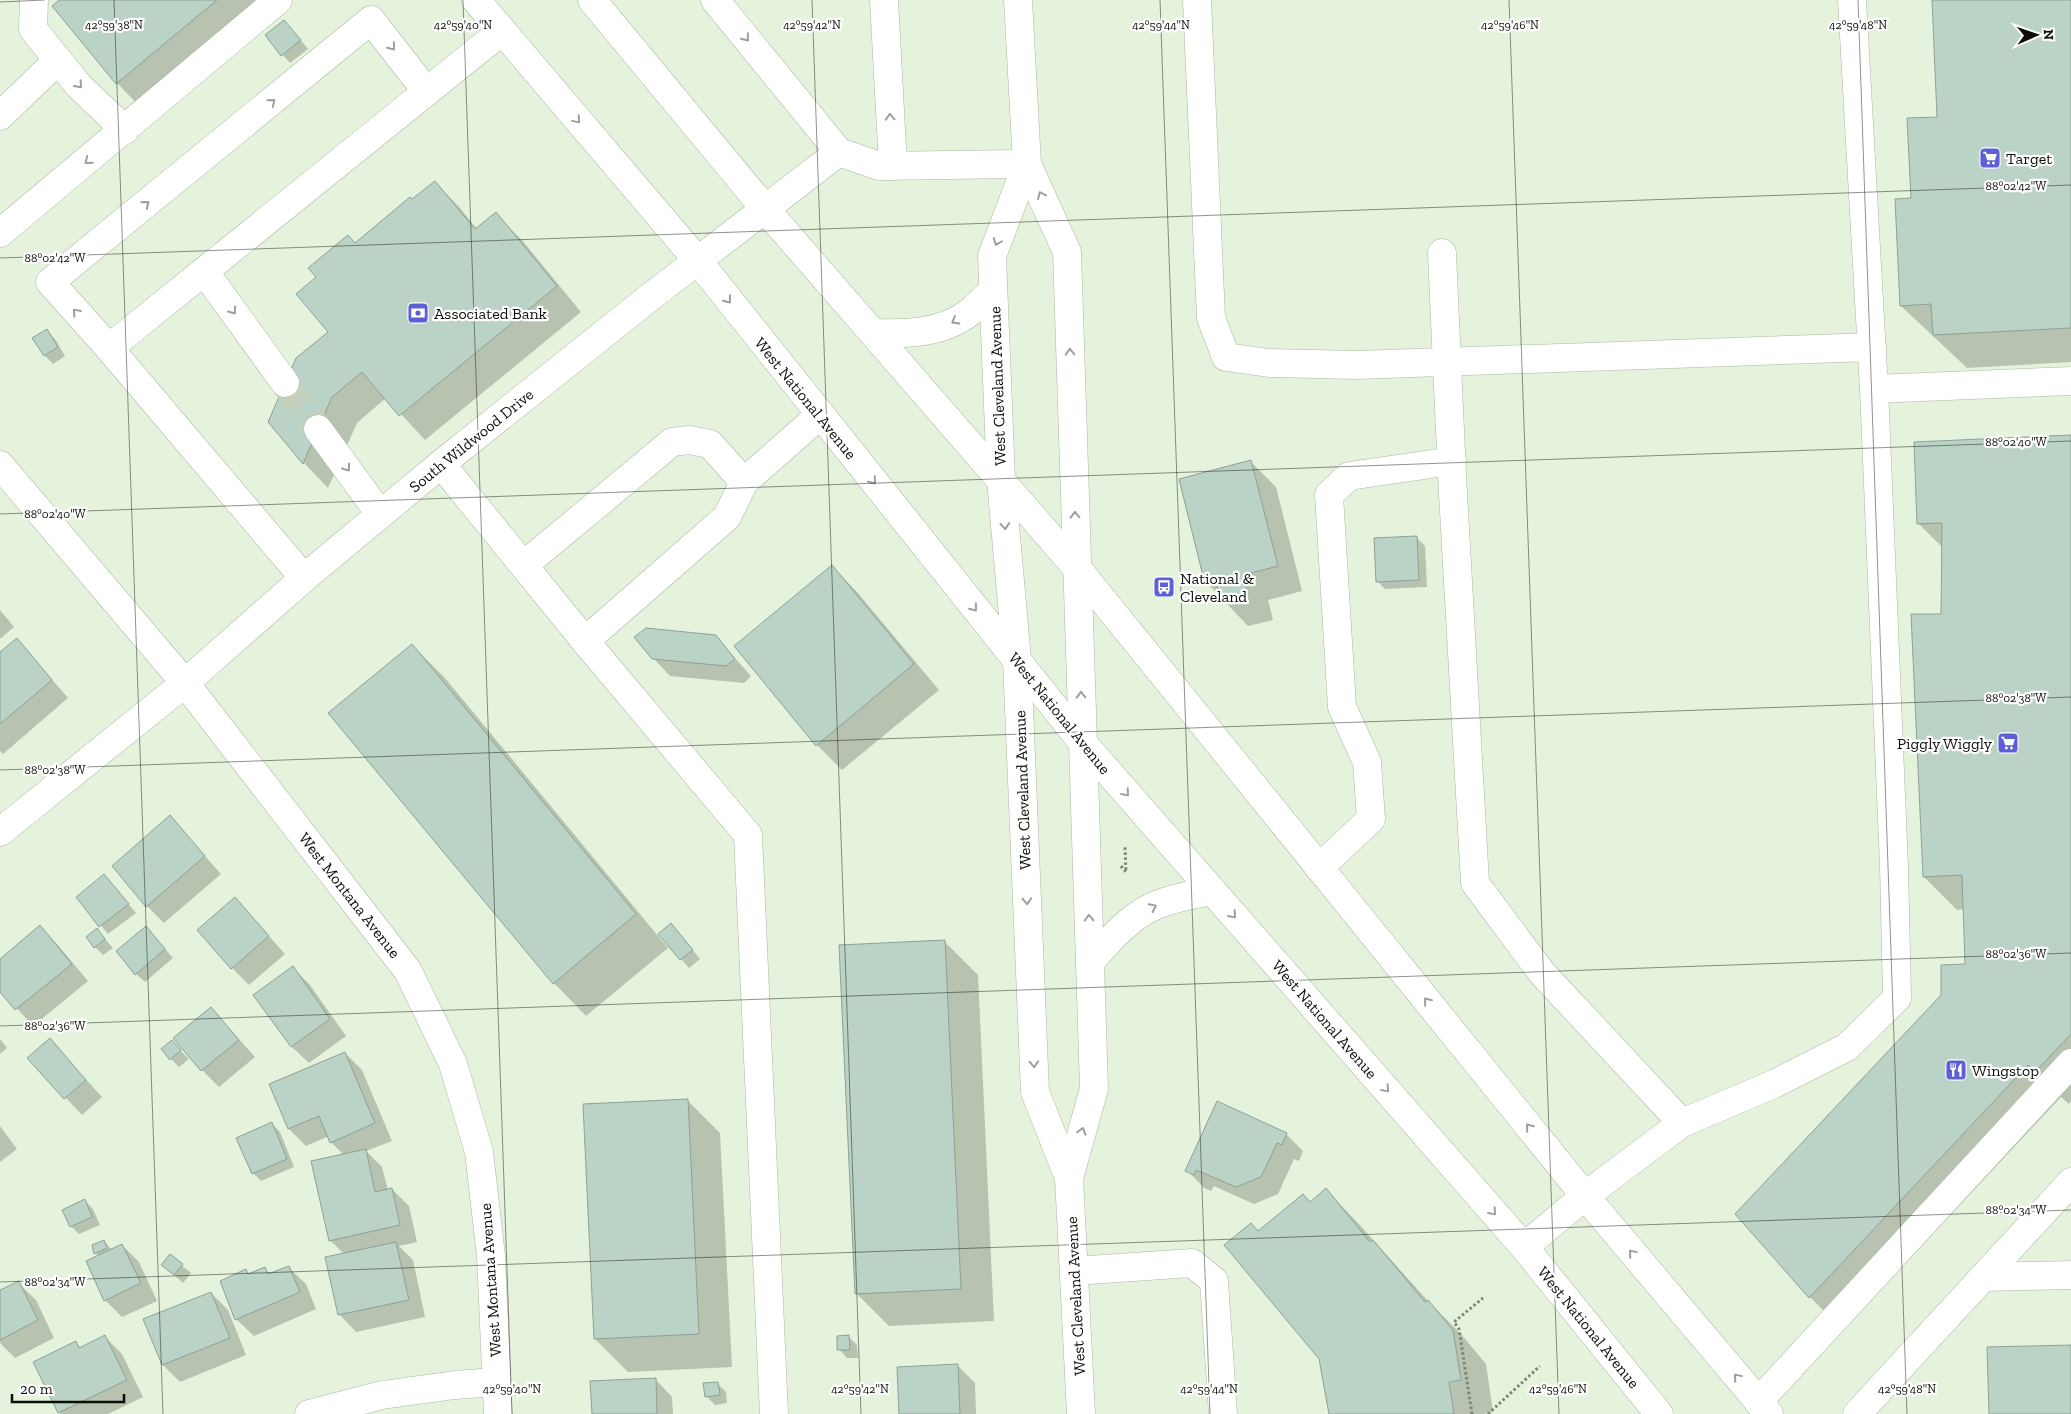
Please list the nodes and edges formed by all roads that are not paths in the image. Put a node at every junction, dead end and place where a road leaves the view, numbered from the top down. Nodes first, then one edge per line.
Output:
1 (34, 0) edge
2 (278, 0) edge
3 (476, 0) edge
4 (592, 0) edge
5 (715, 0) edge
6 (884, 0) edge
7 (1018, 0) edge
8 (1197, 0) edge
9 (1852, 0) edge
10 (502, 31) junction
11 (58, 60) junction
12 (427, 92) junction
13 (0, 116) edge
14 (125, 130) junction
15 (839, 152) junction
16 (1027, 164) junction
17 (893, 166) junction
18 (766, 210) junction
19 (0, 233) edge
20 (1442, 253) dead end
21 (698, 261) junction
22 (204, 271) junction
23 (993, 290) junction
24 (873, 333) junction
25 (1872, 347) junction
26 (108, 348) junction
27 (1446, 362) junction
28 (2071, 381) edge
29 (285, 383) tunnel mouth
30 (1874, 390) junction
31 (820, 415) junction
32 (318, 429) tunnel mouth
33 (1452, 461) junction
34 (441, 464) junction
35 (0, 465) edge
36 (1001, 480) junction
37 (744, 482) junction
38 (380, 514) junction
39 (524, 565) junction
40 (1077, 568) junction
41 (304, 578) junction
42 (585, 641) junction
43 (1017, 660) junction
44 (185, 682) junction
45 (1083, 743) junction
46 (0, 832) edge
47 (1319, 868) junction
48 (1212, 891) junction
49 (1090, 962) junction
50 (2071, 1063) edge
51 (1682, 1123) junction
52 (1069, 1178) junction
53 (2071, 1182) edge
54 (1585, 1196) junction
55 (1524, 1247) junction
56 (1074, 1271) junction
57 (2071, 1275) edge
58 (1983, 1278) junction
59 (496, 1382) junction
60 (1764, 1408) edge
61 (309, 1414) edge
62 (498, 1414) edge
63 (774, 1414) edge
64 (1082, 1414) edge
65 (1223, 1414) edge
66 (1659, 1414) edge
67 (1856, 1414) edge

1 - 11 main road
2 - 14 main road
3 - 10 main road, West National Avenue
4 - 18 main road
5 -> 15 main road
17 -> 6 main road
7 - 16 main road, West Cleveland Avenue
8 - 27 main road
9 - 25 main road
10 - 12 main road
10 -> 21 main road, West National Avenue
11 - 13 main road
11 -> 14 main road
12 - 22 main road
26 -> 12 main road
14 -> 19 main road
15 - 17 main road
15 - 18 main road, South Wildwood Drive
16 - 17 main road
16 -> 23 main road, West Cleveland Avenue
40 -> 16 main road, West Cleveland Avenue
18 - 21 main road, South Wildwood Drive
18 - 24 main road
20 - 27 main road
21 -> 31 main road, West National Avenue
21 - 34 main road, South Wildwood Drive
22 - 26 main road
22 -> 29 main road
23 -> 24 main road
23 - 36 main road, West Cleveland Avenue
24 - 36 main road
25 - 27 main road
25 - 30 main road
26 - 41 main road
27 - 33 main road
28 - 30 main road
30 - 51 main road
31 - 37 main road
31 -> 43 main road, West National Avenue
32 -> 38 main road
33 - 47 main road
33 - 51 main road
34 - 38 main road, South Wildwood Drive
34 - 39 main road
35 - 44 main road, West Montana Avenue
36 - 40 main road
36 -> 43 main road, West Cleveland Avenue
37 - 39 main road
37 - 42 main road
38 - 41 main road, South Wildwood Drive
39 - 42 main road
45 -> 40 main road, West Cleveland Avenue
40 - 47 main road
41 - 44 main road, South Wildwood Drive
42 - 63 main road
43 - 45 main road, West National Avenue
43 -> 52 main road, West Cleveland Avenue
44 - 46 main road, South Wildwood Drive
44 - 59 main road, West Montana Avenue
45 -> 48 main road, West National Avenue
49 -> 45 main road, West Cleveland Avenue
54 -> 47 main road
49 -> 48 main road
48 -> 55 main road, West National Avenue
52 -> 49 main road, West Cleveland Avenue
50 - 60 main road
51 - 54 main road
52 - 56 main road, West Cleveland Avenue
53 - 58 main road
54 - 55 main road
60 -> 54 main road
55 - 66 main road, West National Avenue
56 - 64 main road, West Cleveland Avenue
56 - 65 main road
57 - 58 main road
58 - 67 main road
59 - 61 main road
59 - 62 main road, West Montana Avenue

